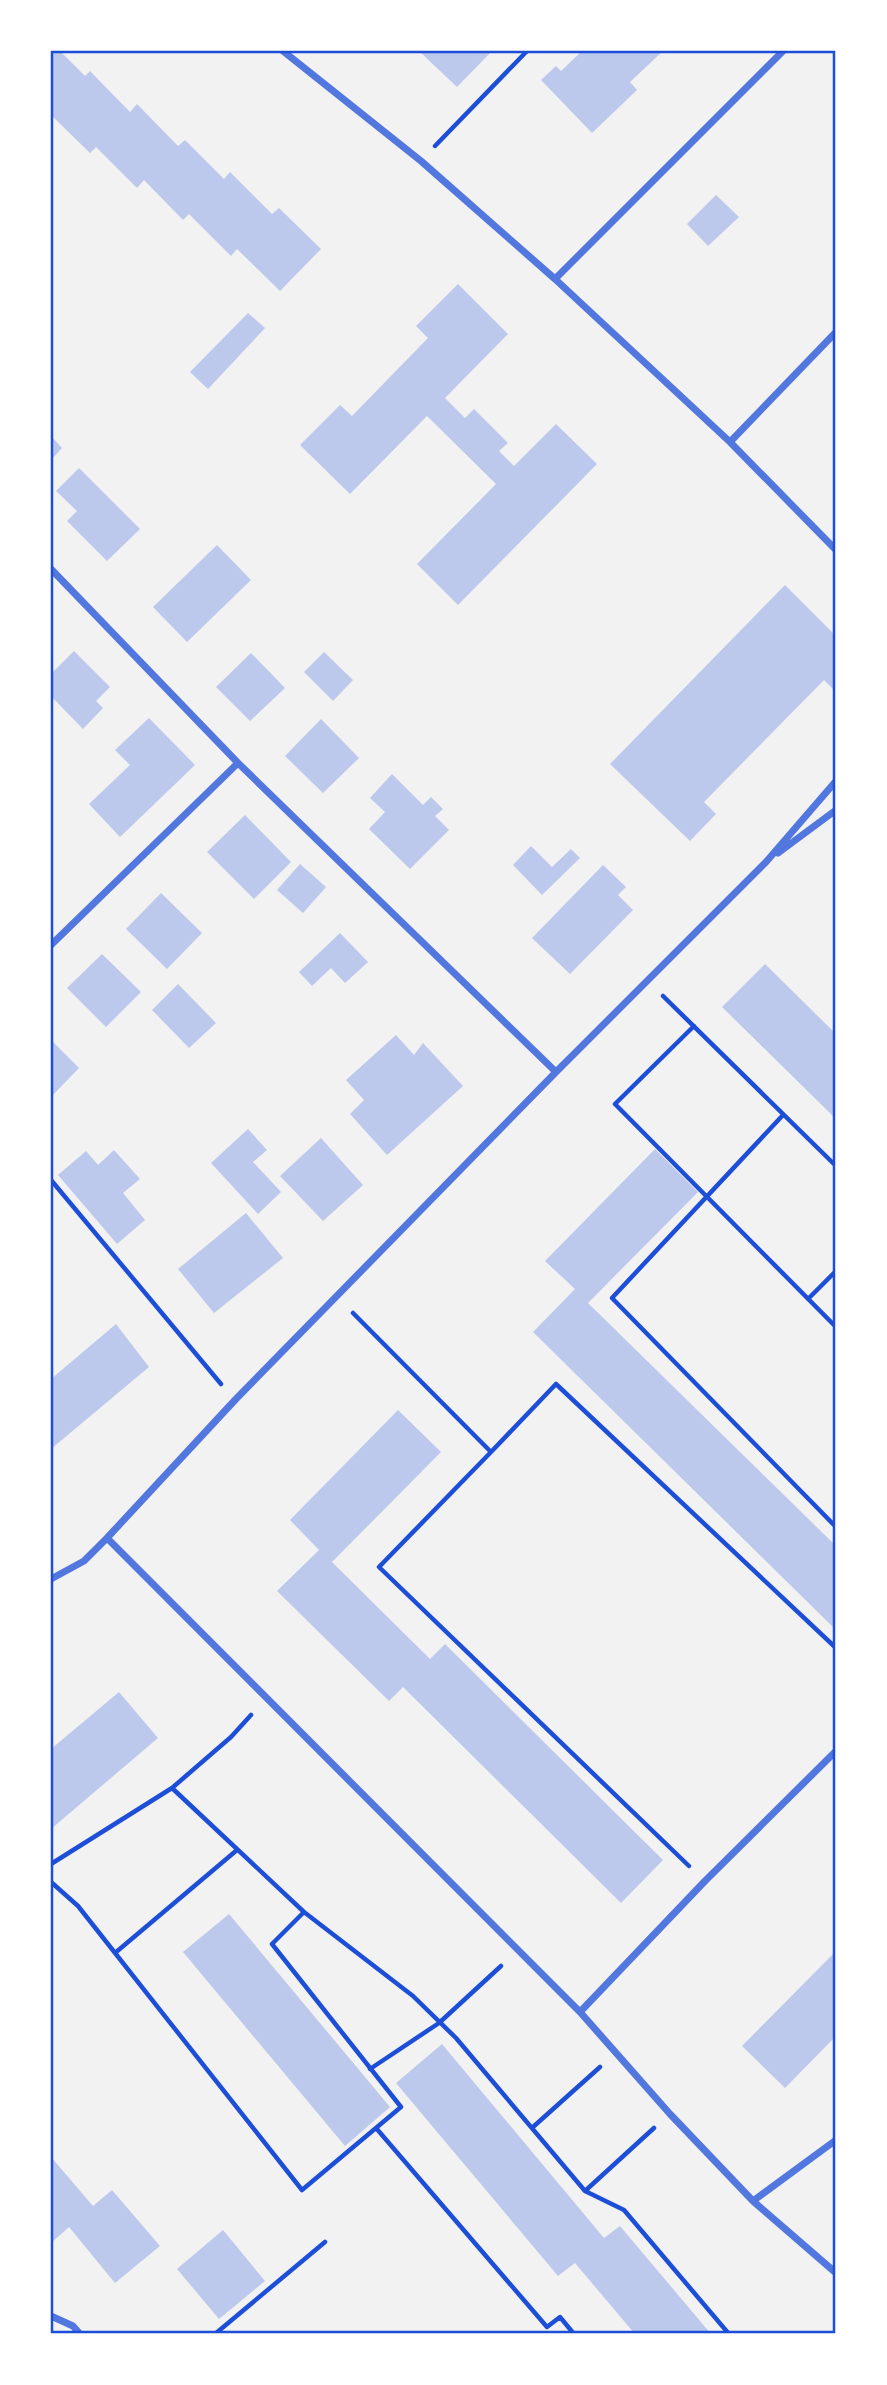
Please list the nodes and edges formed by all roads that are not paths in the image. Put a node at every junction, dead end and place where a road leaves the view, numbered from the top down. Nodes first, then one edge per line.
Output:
1 (283, 51) edge
2 (783, 51) edge
3 (555, 279) junction
4 (836, 332) edge
5 (730, 442) junction
6 (836, 550) edge
7 (51, 569) edge
8 (238, 763) junction
9 (836, 781) edge
10 (836, 810) edge
11 (766, 862) junction
12 (51, 946) edge
13 (556, 1072) junction
14 (107, 1538) junction
15 (51, 1579) edge
16 (836, 1751) edge
17 (580, 2012) junction
18 (836, 2140) edge
19 (753, 2201) junction
20 (836, 2273) edge
21 (51, 2316) edge
22 (79, 2334) edge

1 - 3 street
2 - 3 street
3 - 5 street
4 - 5 street
5 - 6 street
7 - 8 street
8 - 12 street
8 - 13 street
9 - 11 street
10 - 11 street
11 - 13 street
13 - 14 street
14 - 15 street
14 - 17 street
16 - 17 street
17 - 19 street
18 - 19 street
19 - 20 street
21 - 22 street

